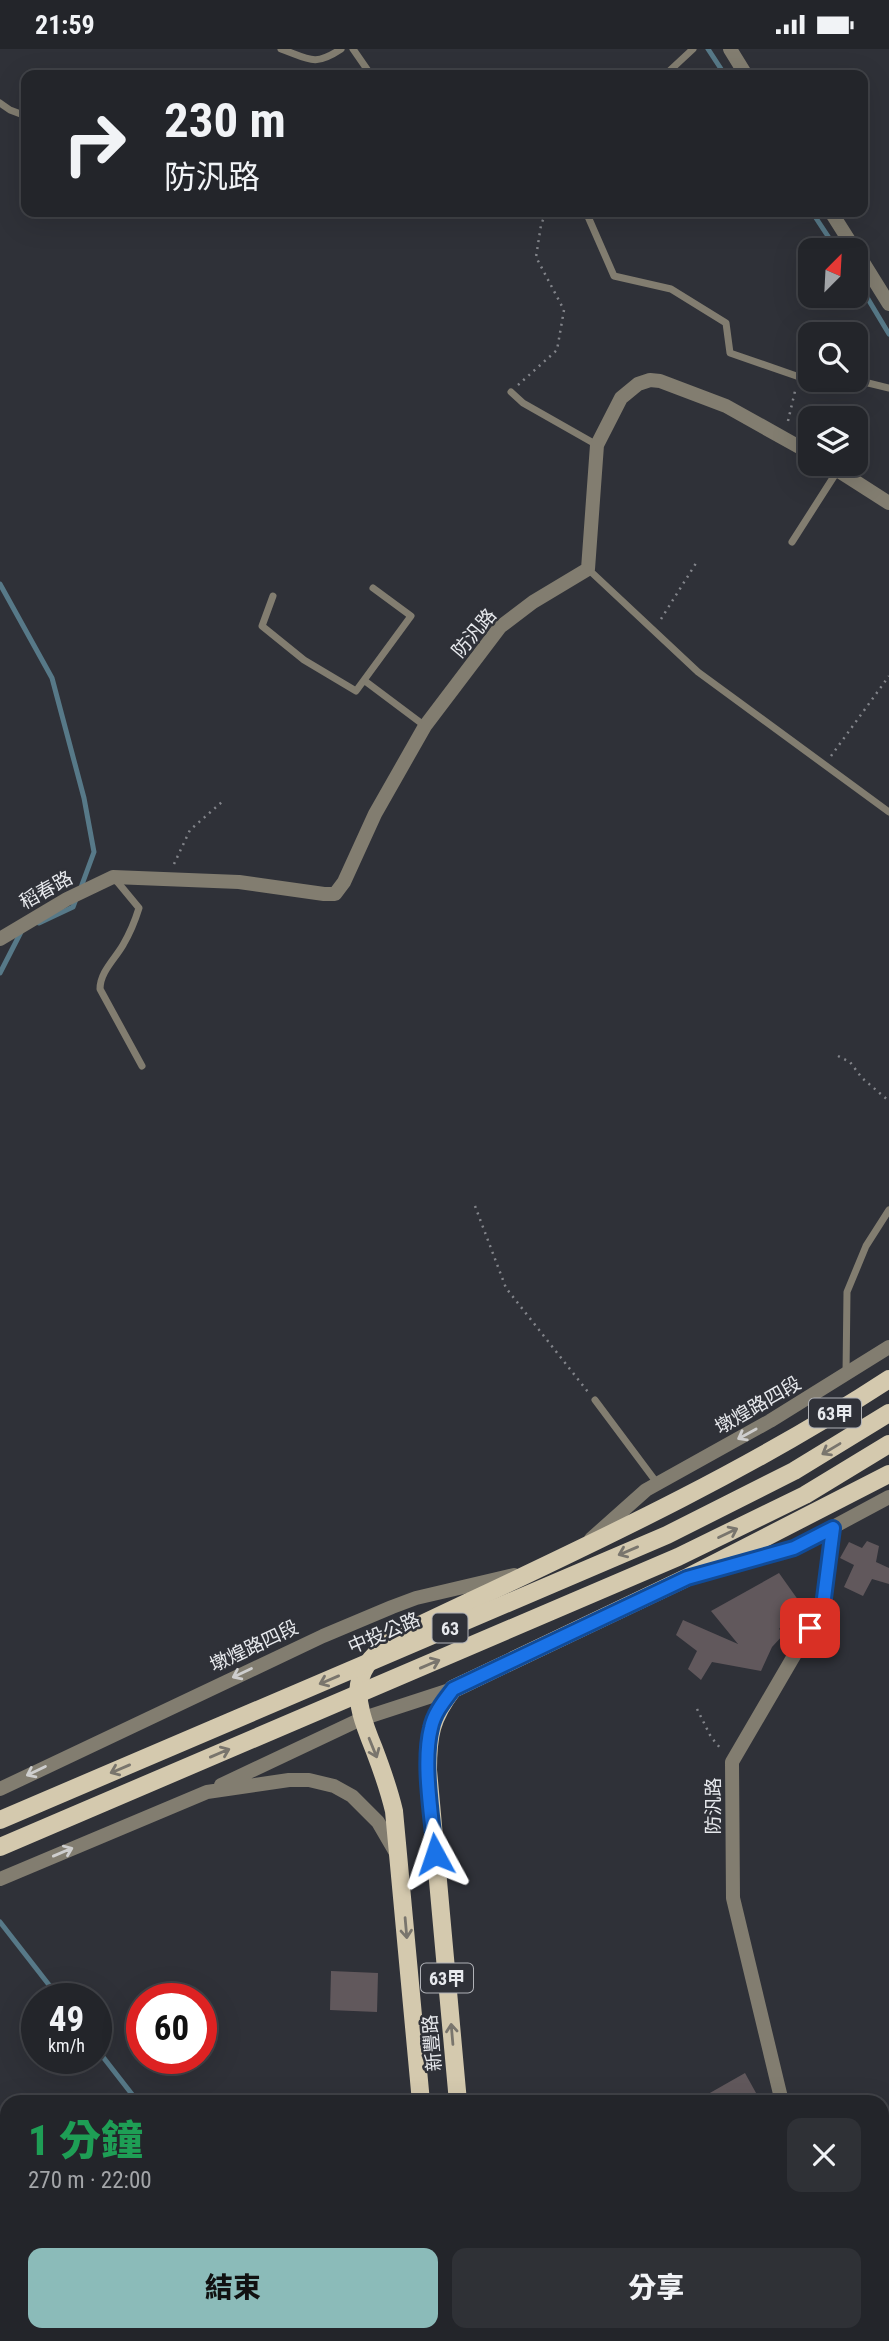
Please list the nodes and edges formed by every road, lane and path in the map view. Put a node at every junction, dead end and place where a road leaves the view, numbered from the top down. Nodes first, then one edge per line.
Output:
1 (281, 49) edge
2 (341, 49) edge
3 (353, 49) edge
4 (693, 49) edge
5 (730, 49) edge
6 (368, 70) edge
7 (670, 70) edge
8 (743, 70) edge
9 (0, 103) edge
10 (21, 114) edge
11 (544, 217) edge
12 (588, 217) edge
13 (834, 217) edge
14 (848, 238) edge
15 (868, 270) edge
16 (889, 304) edge
17 (798, 377) edge
18 (798, 381) edge
19 (868, 383) edge
20 (889, 388) edge
21 (511, 392) joint
22 (784, 438) junction
23 (597, 445) junction
24 (798, 446) edge
25 (828, 476) edge
26 (847, 476) edge
27 (889, 503) edge
28 (792, 542) dead end
29 (698, 560) dead end
30 (588, 569) junction
31 (373, 588) dead end
32 (273, 596) dead end
33 (654, 631) junction
34 (889, 676) edge
35 (365, 681) junction
36 (425, 726) junction
37 (825, 765) junction
38 (223, 801) dead end
39 (889, 812) edge
40 (113, 877) junction
41 (166, 879) junction
42 (0, 939) edge
43 (838, 1056) dead end
44 (142, 1066) dead end
45 (889, 1101) edge
46 (475, 1206) dead end
47 (889, 1210) edge
48 (889, 1347) edge
49 (846, 1375) junction
50 (889, 1379) edge
51 (594, 1400) joint
52 (889, 1413) edge
53 (889, 1444) edge
54 (889, 1474) edge
55 (657, 1484) junction
56 (889, 1497) edge
57 (833, 1528) junction
58 (582, 1548) junction
59 (536, 1570) junction
60 (687, 1578) junction
61 (453, 1689) junction
62 (697, 1709) dead end
63 (361, 1719) junction
64 (732, 1762) junction
65 (0, 1789) edge
66 (207, 1792) junction
67 (0, 1821) edge
68 (0, 1847) edge
69 (400, 1860) junction
70 (0, 1878) edge
71 (420, 2095) edge
72 (457, 2095) edge
73 (780, 2095) edge

1 - 2 lane
3 - 6 lane
4 - 7 lane
5 - 8 street
9 - 10 lane
11 - 21 path
12 - 17 lane
13 - 14 street
15 - 16 street
18 - 22 path
19 - 20 lane
21 - 23 lane
22 - 23 street
22 - 24 street
23 - 30 street
25 - 28 lane
26 - 27 street
29 - 33 path
30 - 33 lane
30 - 36 street, 防汎路
31 - 35 lane
32 - 35 lane
33 - 37 lane
34 - 37 path
35 - 36 lane
36 - 41 street, 防汎路
37 - 39 lane
38 - 41 path
40 - 41 street, 防汎路
40 - 42 street, 稻春路
40 - 44 lane
43 - 45 path
46 - 51 path
47 - 49 lane
48 - 49 street, 墩煌路四段
49 -> 55 street, 墩煌路四段
50 - 58 main road, 63甲
51 - 55 lane
52 -> 67 main road, 中投公路 / 63, bridge
68 -> 53 main road, 63, bridge
54 - 60 main road
55 - 58 street, 墩煌路四段
56 - 57 street
57 - 60 street
57 - 64 street, 防汎路
58 - 59 main road, 63甲
59 - 63 main road, 63甲
59 -> 65 street, 墩煌路四段
60 - 61 main road
61 - 63 street
72 -> 61 main road, 新豐路 / 63甲
62 - 64 path
63 - 66 street
63 -> 69 main road, 63甲
64 - 73 street, 防汎路
66 - 69 street
70 -> 66 street
69 -> 71 main road, 新豐路 / 63甲

